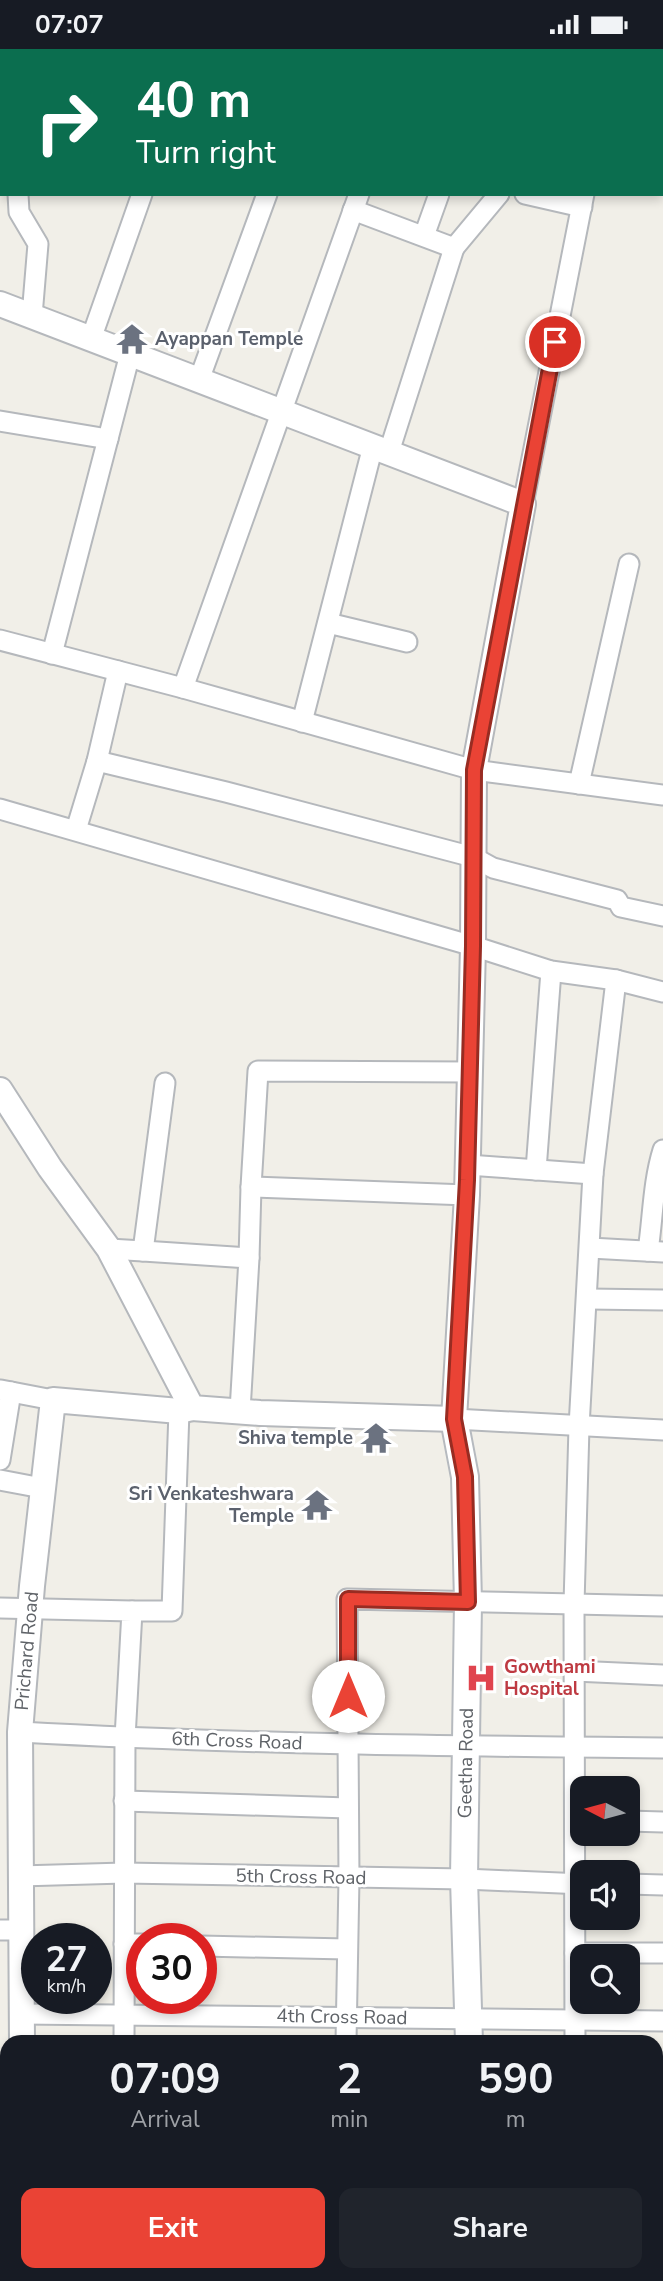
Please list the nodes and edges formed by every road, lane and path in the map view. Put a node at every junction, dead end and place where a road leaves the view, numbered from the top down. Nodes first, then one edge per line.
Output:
1 (18, 196) edge
2 (141, 196) edge
3 (266, 196) edge
4 (438, 196) edge
5 (497, 196) edge
6 (542, 196) edge
7 (583, 201) edge
8 (356, 202) edge
9 (424, 236) junction
10 (454, 247) junction
11 (0, 304) edge
12 (32, 316) junction
13 (91, 339) junction
14 (130, 354) junction
15 (199, 380) junction
16 (281, 410) junction
17 (0, 421) edge
18 (108, 439) junction
19 (381, 449) junction
20 (523, 504) junction
21 (629, 564) dead end
22 (328, 623) junction
23 (0, 640) edge
24 (407, 642) dead end
25 (52, 654) junction
26 (118, 671) junction
27 (183, 688) junction
28 (302, 722) junction
29 (97, 761) junction
30 (474, 770) junction
31 (579, 784) junction
32 (663, 795) edge
33 (0, 809) edge
34 (76, 830) junction
35 (473, 857) junction
36 (663, 916) edge
37 (473, 946) junction
38 (551, 971) junction
39 (616, 980) junction
40 (663, 992) edge
41 (470, 1072) junction
42 (165, 1083) dead end
43 (0, 1090) edge
44 (663, 1150) edge
45 (468, 1165) junction
46 (536, 1170) junction
47 (593, 1174) junction
48 (251, 1188) junction
49 (467, 1195) junction
50 (590, 1248) junction
51 (109, 1249) junction
52 (143, 1251) junction
53 (655, 1251) edge
54 (249, 1258) junction
55 (588, 1299) junction
56 (663, 1300) edge
57 (6, 1391) edge
58 (53, 1400) junction
59 (186, 1409) junction
60 (240, 1411) junction
61 (454, 1419) junction
62 (579, 1427) junction
63 (663, 1430) edge
64 (0, 1460) edge
65 (0, 1480) edge
66 (42, 1488) junction
67 (468, 1602) junction
68 (574, 1604) junction
69 (663, 1606) edge
70 (0, 1608) edge
71 (30, 1609) junction
72 (132, 1611) junction
73 (574, 1671) junction
74 (663, 1675) edge
75 (20, 1732) junction
76 (125, 1738) junction
77 (348, 1745) junction
78 (466, 1746) junction
79 (574, 1747) junction
80 (663, 1748) edge
81 (576, 1776) edge
82 (124, 1801) junction
83 (348, 1808) junction
84 (640, 1821) edge
85 (663, 1822) edge
86 (124, 1873) junction
87 (20, 1875) junction
88 (349, 1878) junction
89 (464, 1878) junction
90 (570, 1883) edge
91 (640, 1884) edge
92 (663, 1885) edge
93 (130, 1923) edge
94 (10, 1930) edge
95 (217, 1945) edge
96 (347, 1949) junction
97 (640, 1953) edge
98 (663, 1953) edge
99 (126, 1999) edge
100 (21, 2014) junction
101 (575, 2014) edge
102 (124, 2015) junction
103 (346, 2017) junction
104 (575, 2020) junction
105 (663, 2021) edge
106 (469, 2030) edge
107 (22, 2035) edge
108 (124, 2035) edge
109 (346, 2035) edge
110 (575, 2035) edge

1 - 12 street
2 - 13 street
3 - 15 street
4 - 9 street
5 - 10 street
6 - 7 street
7 - 20 street, Geetha Road
8 - 9 street
8 - 16 street
9 - 10 street
10 - 19 street
11 - 12 street
12 - 13 street
13 - 14 street
14 - 15 street
14 - 18 street
15 - 16 street
16 - 19 street
16 - 27 street
17 - 18 street
18 - 25 street
19 - 20 street
19 - 22 street
20 - 30 street, Geetha Road
21 - 31 street
22 - 24 street
22 - 28 street
23 - 25 street
25 - 26 street
26 - 27 street
26 - 29 street
27 - 28 street
28 - 30 street
29 - 34 street
29 - 35 street
30 - 31 street
30 - 35 street, Geetha Road
31 - 32 street
33 - 34 street
34 - 37 street
35 - 36 street
35 - 37 street, Geetha Road
37 - 38 street
37 - 41 street, Geetha Road
38 - 39 street
38 - 46 street
39 - 40 street
39 - 47 street
41 - 45 street, Geetha Road
41 - 48 street
42 - 52 street
43 - 51 street
44 - 53 street
45 - 46 street
45 - 49 street, Geetha Road
46 - 47 street
47 - 50 street
48 - 49 street
48 - 54 street
49 - 61 street, Geetha Road
50 - 53 street
50 - 55 street
51 - 52 street
51 - 59 street
52 - 54 street
54 - 60 street
55 - 56 street
55 - 62 street
57 - 58 street
57 - 64 street
58 - 59 street
58 - 66 street, Prichard Road
59 - 60 street
59 - 72 street
60 - 61 street
61 - 62 street
61 - 67 main road, Geetha Road
62 - 63 street
62 - 68 street
65 - 66 street
66 - 71 street, Prichard Road
67 - 68 street
67 - 77 street
67 - 78 main road, Geetha Road
68 - 69 street
68 - 73 street
70 - 71 street
71 - 72 street
71 - 75 street, Prichard Road
72 - 76 street
73 - 74 street
73 - 79 street
75 - 76 street, 6th Cross Road
75 - 87 street, Prichard Road
76 - 77 street, 6th Cross Road
76 - 82 street
77 - 78 street, 6th Cross Road
77 - 83 street
78 - 79 street, 6th Cross Road
78 - 89 main road, Geetha Road
79 - 80 street, 6th Cross Road
79 - 81 street
82 - 83 street
82 - 86 street
83 - 88 street
84 - 85 street
86 - 87 street, 5th Cross Road
86 - 88 street, 5th Cross Road
86 - 93 street
87 - 94 street, Prichard Road
88 - 89 street, 5th Cross Road
88 - 96 street
89 - 90 street, 5th Cross Road
89 - 106 main road, Geetha Road
91 - 92 street
94 - 100 street, Prichard Road
95 - 96 street
96 - 103 street
97 - 98 street
99 - 102 street
100 - 102 street, 4th Cross Road
100 - 107 street, Prichard Road
101 - 104 street
102 - 103 street, 4th Cross Road
102 - 108 street
103 - 106 street, 4th Cross Road
103 - 109 street
104 - 105 street, 4th Cross Road
104 - 106 street, 4th Cross Road
104 - 110 street

